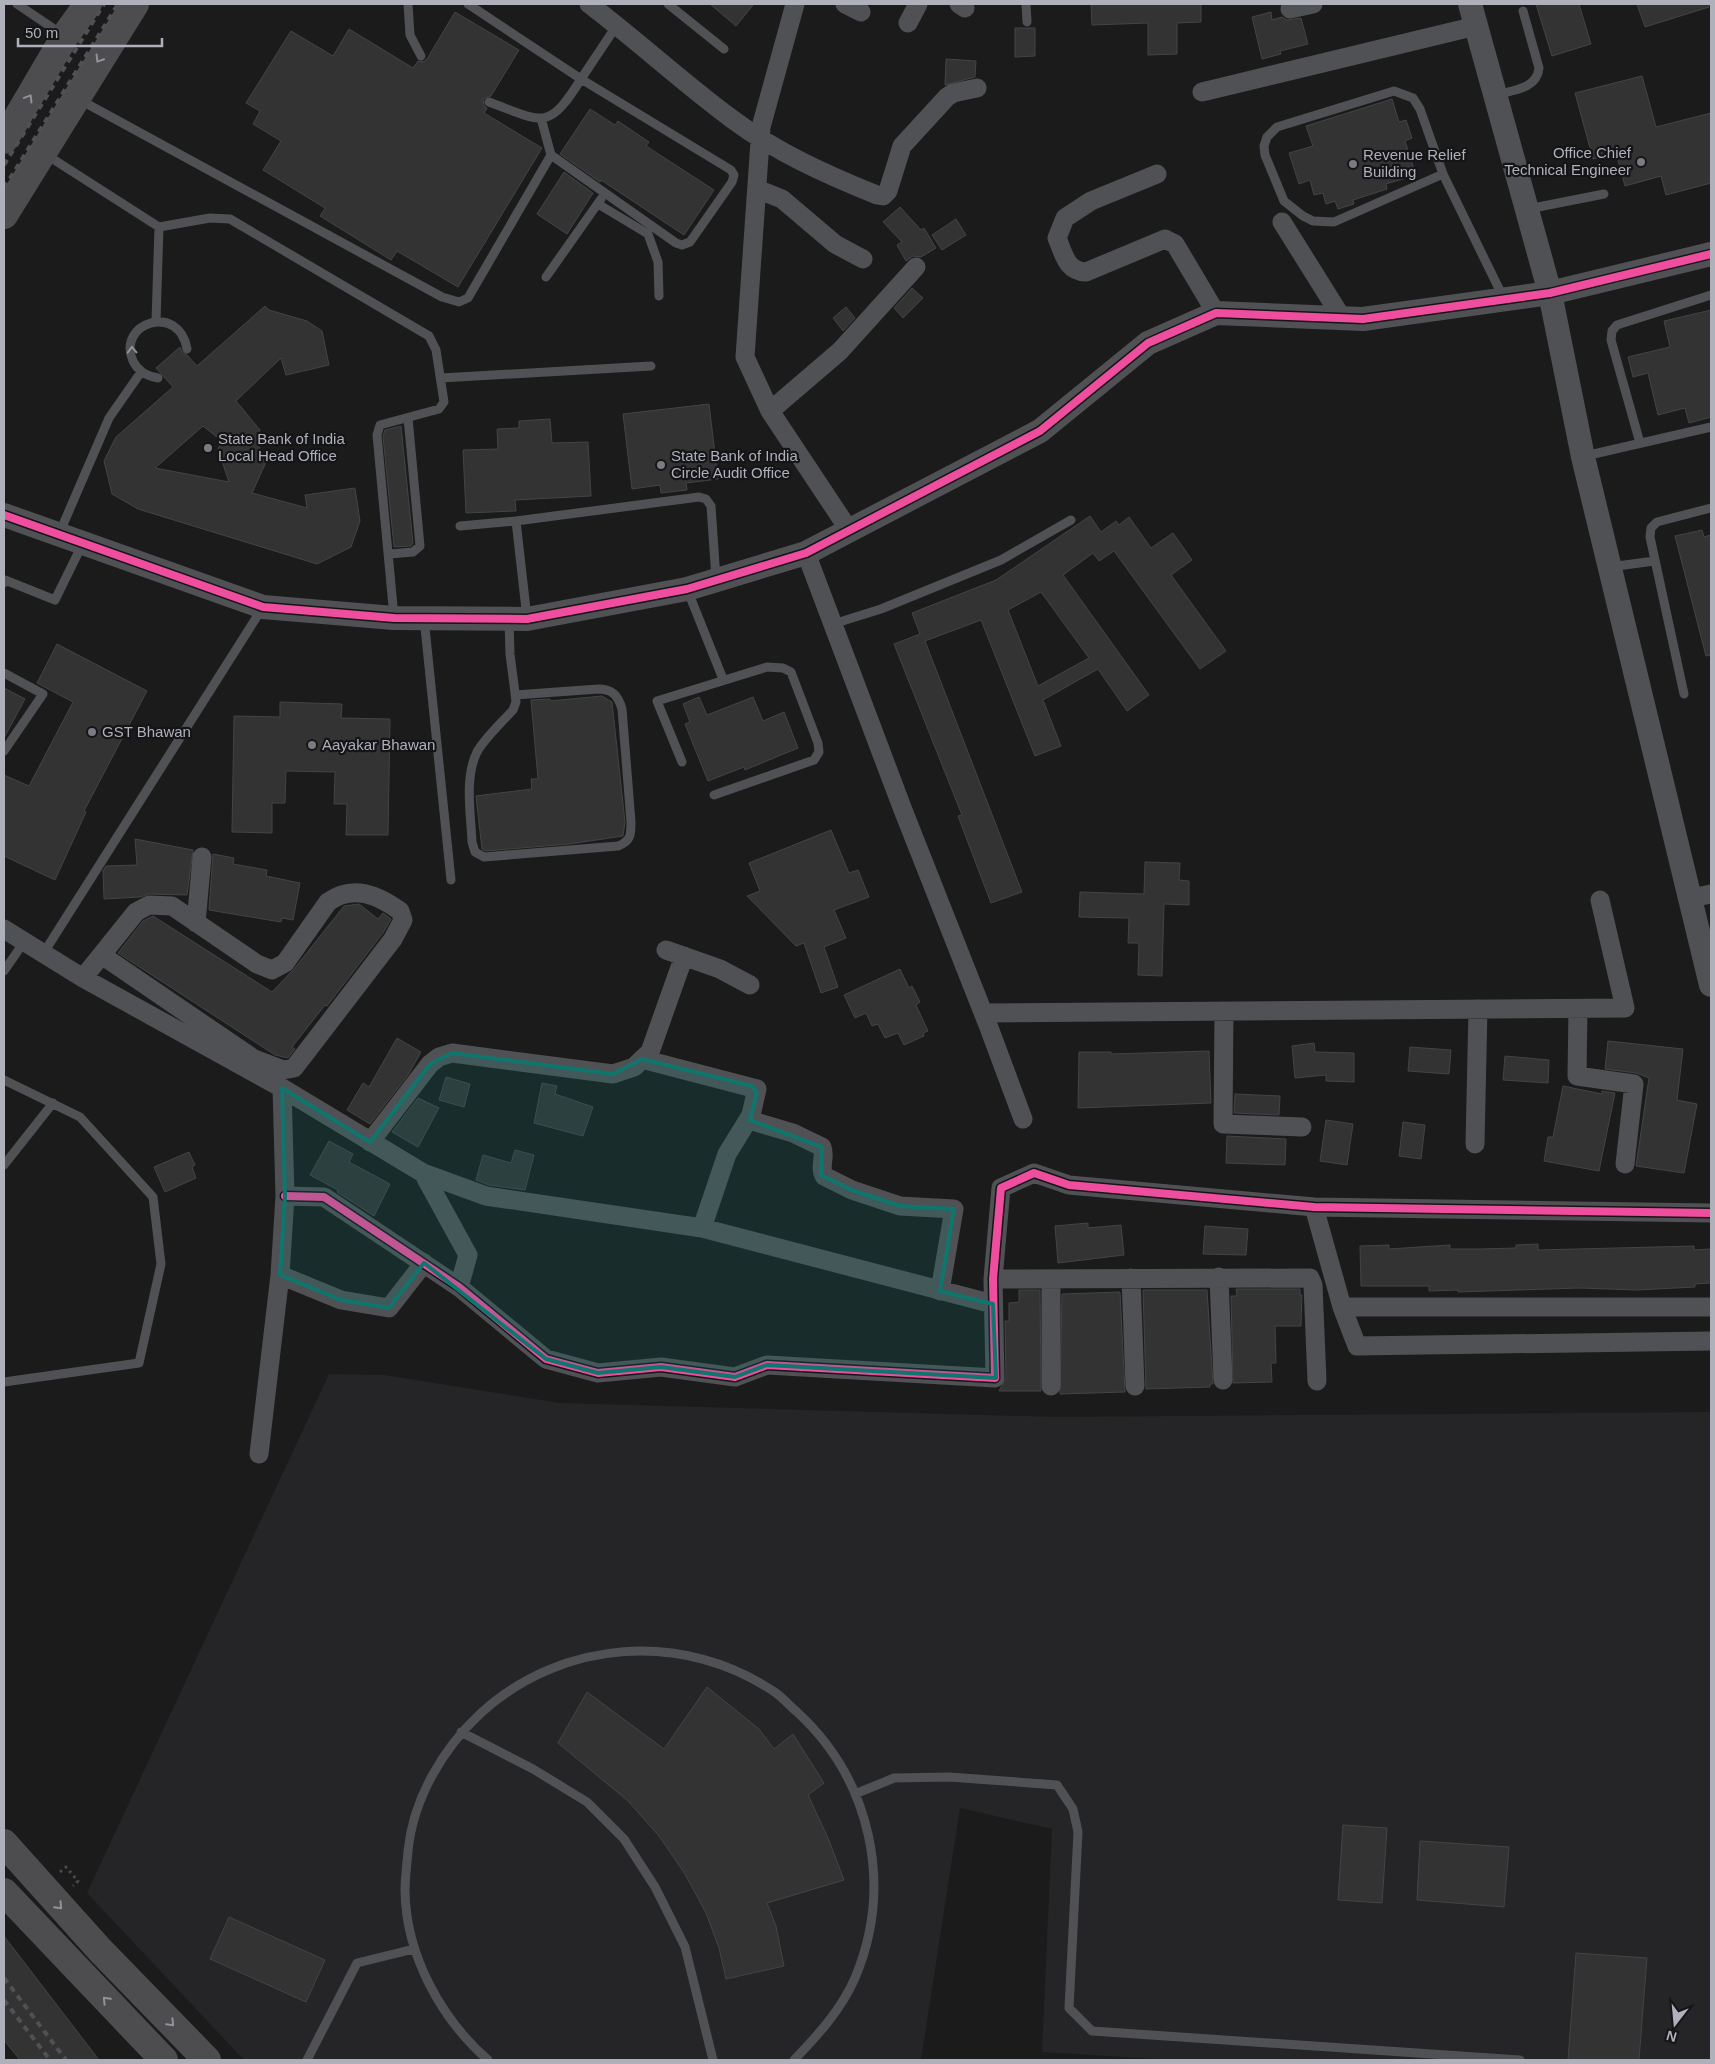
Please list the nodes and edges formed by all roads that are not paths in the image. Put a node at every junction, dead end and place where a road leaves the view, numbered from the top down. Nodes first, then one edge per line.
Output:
1 (18, 4) edge
2 (88, 4) edge
3 (135, 4) edge
4 (408, 4) edge
5 (468, 4) edge
6 (589, 4) edge
7 (668, 4) edge
8 (795, 4) edge
9 (918, 4) edge
10 (1026, 4) edge
11 (1313, 4) edge
12 (1290, 9) dead end
13 (1523, 11) dead end
14 (1473, 15) edge
15 (1027, 22) dead end
16 (908, 23) dead end
17 (617, 25) junction
18 (65, 36) junction
19 (724, 49) dead end
20 (421, 56) dead end
21 (581, 78) junction
22 (977, 88) dead end
23 (1202, 92) dead end
24 (1496, 95) junction
25 (76, 97) junction
26 (488, 102) dead end
27 (541, 118) junction
28 (760, 139) junction
29 (4, 140) edge
30 (43, 152) junction
31 (551, 155) junction
32 (1157, 174) dead end
33 (1443, 174) junction
34 (757, 189) junction
35 (606, 193) junction
36 (1604, 194) dead end
37 (598, 204) junction
38 (1528, 209) junction
39 (4, 216) edge
40 (1282, 222) dead end
41 (159, 227) junction
42 (1711, 254) edge
43 (863, 259) dead end
44 (916, 267) dead end
45 (546, 277) dead end
46 (1550, 294) junction
47 (1711, 295) edge
48 (659, 296) dead end
49 (1505, 300) junction
50 (1216, 314) junction
51 (1342, 318) junction
52 (156, 321) junction
53 (187, 349) dead end
54 (651, 366) dead end
55 (141, 372) junction
56 (158, 378) dead end
57 (441, 378) junction
58 (770, 411) junction
59 (408, 418) junction
60 (1711, 427) edge
61 (1640, 443) junction
62 (1583, 457) junction
63 (1711, 508) edge
64 (4, 515) edge
65 (1072, 520) dead end
66 (516, 521) junction
67 (460, 526) dead end
68 (849, 530) junction
69 (59, 534) junction
70 (84, 543) junction
71 (806, 552) junction
72 (390, 554) junction
73 (1654, 561) junction
74 (1610, 567) junction
75 (716, 579) junction
76 (4, 583) edge
77 (687, 588) junction
78 (264, 607) junction
79 (394, 618) junction
80 (424, 618) junction
81 (518, 618) junction
82 (833, 624) junction
83 (4, 673) edge
84 (723, 679) junction
85 (1684, 694) dead end
86 (515, 695) junction
87 (4, 751) edge
88 (682, 762) dead end
89 (714, 795) dead end
90 (202, 857) dead end
91 (451, 880) dead end
92 (1701, 896) edge
93 (1600, 900) dead end
94 (196, 923) junction
95 (4, 929) edge
96 (24, 942) junction
97 (43, 954) junction
98 (103, 956) junction
99 (4, 971) edge
100 (83, 978) junction
101 (750, 985) dead end
102 (1711, 985) edge
103 (1578, 1008) junction
104 (1478, 1009) junction
105 (1224, 1011) junction
106 (984, 1013) junction
107 (642, 1060) junction
108 (4, 1080) edge
109 (282, 1088) junction
110 (53, 1104) junction
111 (1023, 1119) dead end
112 (749, 1120) junction
113 (1302, 1127) dead end
114 (370, 1142) junction
115 (1475, 1144) dead end
116 (1625, 1164) dead end
117 (4, 1165) edge
118 (423, 1174) junction
119 (286, 1196) junction
120 (1314, 1207) junction
121 (1711, 1213) edge
122 (702, 1228) junction
123 (424, 1263) junction
124 (280, 1275) junction
125 (1219, 1277) junction
126 (1131, 1278) junction
127 (993, 1279) junction
128 (1051, 1279) junction
129 (459, 1287) junction
130 (940, 1290) junction
131 (992, 1304) junction
132 (1342, 1307) junction
133 (1711, 1307) edge
134 (1711, 1341) edge
135 (1223, 1380) dead end
136 (1317, 1381) dead end
137 (4, 1382) edge
138 (1051, 1386) dead end
139 (1135, 1386) dead end
140 (259, 1454) dead end
141 (461, 1732) junction
142 (855, 1794) junction
143 (4, 1843) edge
144 (26, 1870) junction
145 (4, 1886) edge
146 (4, 1892) edge
147 (414, 1949) junction
148 (164, 2060) edge
149 (207, 2060) edge
150 (307, 2060) edge
151 (488, 2060) edge
152 (714, 2060) edge
153 (794, 2060) edge
154 (1520, 2060) edge

1 - 18 lane
2 - 18 main road
3 -> 25 main road
4 - 20 lane
5 - 21 lane
6 - 17 street
7 - 19 lane
8 - 28 street
9 - 16 street
10 - 15 lane
11 - 12 street
13 - 24 lane
14 - 23 street
14 - 24 street
17 - 21 lane
17 - 28 street
29 -> 18 main road
21 - 27 lane
21 - 35 lane
22 - 28 street
24 - 38 street
25 - 30 main road
25 - 31 lane
26 - 27 lane
27 - 31 lane
28 - 34 street
30 - 39 main road
30 - 41 lane
31 - 35 lane
32 - 50 street
33 - 33 lane
33 - 49 lane
34 - 43 street
34 - 58 street
35 - 37 lane
36 - 38 lane
37 - 45 lane
37 - 48 lane
38 - 46 street
40 - 51 street
41 - 52 lane
41 - 57 lane
42 - 46 street
44 - 58 street
46 - 49 street
46 - 62 street
47 - 61 lane
49 - 51 street
50 - 51 street
50 - 68 street
52 - 53 lane
55 -> 52 lane
54 - 57 lane
55 - 56 lane
55 - 69 lane
57 - 59 lane
58 - 68 street
59 - 72 lane
59 - 72 lane
60 - 61 lane
61 - 62 lane
62 - 74 street
63 - 73 lane
64 - 69 street
65 - 82 lane
66 - 67 lane
66 - 75 lane
66 - 81 lane
68 - 71 street
69 - 70 street
70 - 76 lane
70 - 78 street
71 - 75 street
71 - 82 street
72 - 79 lane
73 - 74 lane
73 - 85 lane
74 - 92 street
75 - 77 street
77 - 81 street
77 - 84 lane
78 - 79 street
78 - 97 lane
79 - 80 street
80 - 81 street
80 - 91 lane
81 - 86 lane
82 - 106 street
83 - 87 lane
84 - 88 lane
84 - 89 lane
86 - 86 lane
90 - 94 street
92 - 102 street
93 - 103 street
94 - 98 street
94 - 98 street
95 - 96 street
96 - 97 street
96 - 99 lane
97 - 100 street
98 - 100 street
100 - 109 street
101 - 107 street
103 - 104 street
103 - 116 street
104 - 105 street
104 - 115 street
105 - 106 street
105 - 113 street
106 - 111 street
107 - 112 street
107 - 114 street
108 - 110 lane
109 - 114 street
109 - 119 street
110 - 117 lane
110 - 137 lane
112 - 122 street
112 - 130 street
114 - 118 street
118 - 122 street
118 - 129 street
119 - 123 street
119 - 124 street
120 - 121 street
120 - 127 street
120 - 132 street
122 - 130 street
123 - 124 street
123 - 129 street
124 - 140 street
125 - 126 street
125 - 135 street
125 - 136 street
126 - 128 street
126 - 139 street
127 - 128 street
127 - 131 street
128 - 138 street
129 - 131 street
130 - 131 street
132 - 133 street
132 - 134 street
141 - 142 lane
141 - 147 lane
141 - 152 lane
142 - 153 lane
142 - 154 lane
143 - 144 main road
144 - 145 street
144 -> 149 main road
148 -> 146 main road
147 - 150 lane
147 - 151 lane

